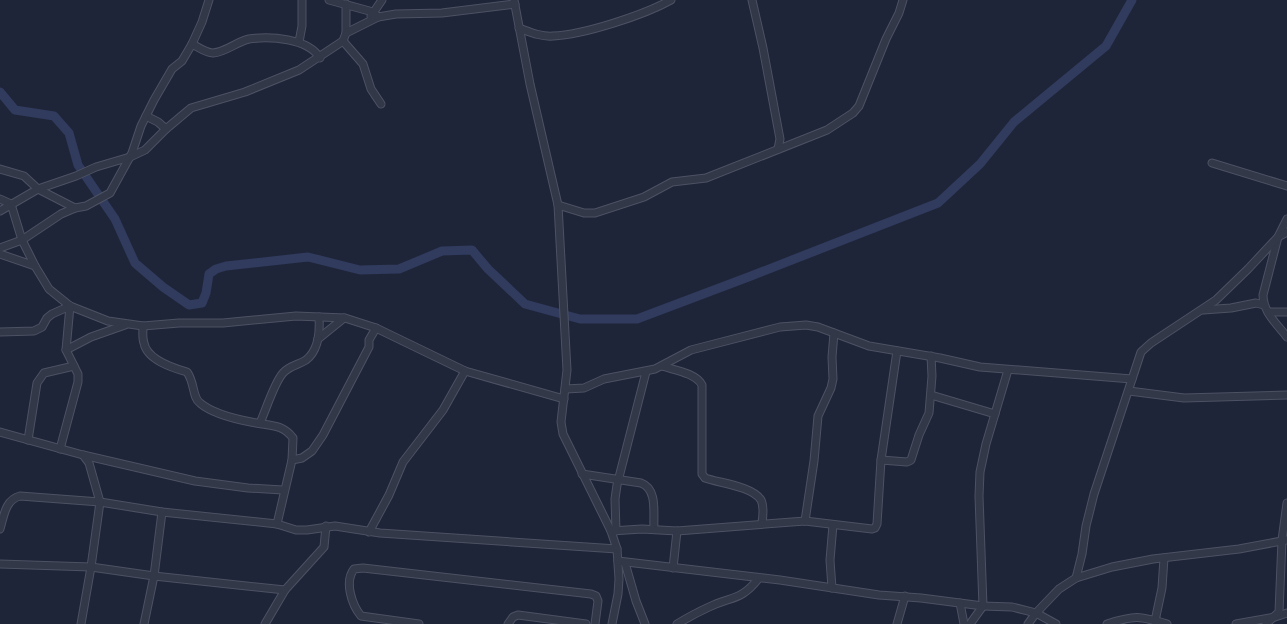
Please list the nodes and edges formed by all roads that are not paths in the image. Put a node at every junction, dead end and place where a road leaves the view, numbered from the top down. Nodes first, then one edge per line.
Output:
1 (209, 0) edge
2 (302, 0) edge
3 (329, 0) edge
4 (382, 0) edge
5 (671, 0) edge
6 (752, 0) edge
7 (903, 0) edge
8 (514, 2) edge
9 (346, 4) junction
10 (376, 15) junction
11 (519, 28) junction
12 (346, 33) junction
13 (343, 41) junction
14 (299, 42) junction
15 (192, 44) junction
16 (320, 58) junction
17 (381, 104) dead end
18 (146, 116) junction
19 (166, 129) junction
20 (778, 149) junction
21 (130, 158) junction
22 (1212, 163) dead end
23 (0, 169) edge
24 (1287, 186) edge
25 (38, 189) junction
26 (0, 199) edge
27 (11, 204) junction
28 (558, 205) junction
29 (75, 208) junction
30 (0, 211) edge
31 (1287, 219) edge
32 (1287, 232) edge
33 (1278, 236) junction
34 (22, 240) junction
35 (0, 249) edge
36 (35, 266) junction
37 (1264, 305) junction
38 (70, 306) junction
39 (1202, 310) junction
40 (1268, 312) junction
41 (1287, 312) edge
42 (319, 317) junction
43 (345, 318) junction
44 (126, 325) junction
45 (143, 326) junction
46 (376, 328) junction
47 (0, 332) edge
48 (834, 333) junction
49 (1287, 337) edge
50 (318, 339) junction
51 (66, 350) junction
52 (897, 351) junction
53 (932, 356) junction
54 (74, 366) junction
55 (662, 366) junction
56 (465, 370) junction
57 (1008, 370) junction
58 (646, 372) junction
59 (1132, 379) junction
60 (566, 389) junction
61 (1128, 391) junction
62 (931, 395) junction
63 (1287, 395) edge
64 (564, 399) junction
65 (995, 414) junction
66 (260, 422) junction
67 (0, 432) edge
68 (28, 440) junction
69 (60, 449) junction
70 (83, 455) junction
71 (292, 460) junction
72 (881, 460) junction
73 (582, 474) junction
74 (618, 479) junction
75 (284, 490) junction
76 (100, 502) junction
77 (1287, 503) edge
78 (162, 512) junction
79 (805, 521) junction
80 (762, 523) junction
81 (277, 524) junction
82 (833, 525) junction
83 (326, 526) junction
84 (0, 529) edge
85 (654, 529) junction
86 (614, 531) junction
87 (676, 531) junction
88 (369, 532) junction
89 (1284, 540) edge
90 (617, 549) junction
91 (1164, 558) junction
92 (622, 562) junction
93 (0, 564) edge
94 (91, 567) junction
95 (673, 568) junction
96 (154, 576) junction
97 (759, 578) junction
98 (1076, 578) junction
99 (832, 588) junction
100 (285, 590) junction
101 (905, 596) junction
102 (960, 603) junction
103 (983, 606) junction
104 (1036, 613) junction
105 (1287, 613) edge
106 (1274, 617) junction
107 (1142, 620) edge
108 (1155, 621) junction
109 (81, 624) edge
110 (144, 624) edge
111 (266, 624) edge
112 (419, 624) edge
113 (508, 624) edge
114 (586, 624) edge
115 (595, 624) edge
116 (612, 624) edge
117 (645, 624) edge
118 (677, 624) edge
119 (897, 624) edge
120 (964, 624) edge
121 (970, 624) edge
122 (1028, 624) edge
123 (1056, 624) edge
124 (1107, 624) edge
125 (1167, 624) edge
126 (1236, 624) edge
127 (1266, 624) edge

1 - 15 street
2 - 14 street
3 - 9 street
4 - 10 street
5 - 11 street
6 - 20 street
7 - 20 street
8 - 10 street
8 - 11 street
9 - 10 street
9 - 12 street
10 - 12 street
11 - 28 street
12 - 13 street
13 - 16 street
13 - 17 street
14 - 15 street
14 - 16 street
15 - 18 street
16 - 19 street
18 - 19 street
18 - 21 street
19 - 21 street
20 - 28 street
21 - 25 street
21 - 29 street
22 - 24 street
23 - 25 street
25 - 27 street
25 - 29 street
26 - 27 street
27 - 30 street
27 - 34 street
28 - 60 street
29 - 34 street
31 - 33 street
32 - 33 street
33 - 37 street
33 - 39 street
34 - 35 street
34 - 36 street
35 - 36 street
36 - 38 street
37 - 39 street
37 - 40 street
38 - 44 street
38 - 47 street
38 - 51 street
39 - 59 street
40 - 41 street
40 - 49 street
42 - 43 street
42 - 45 street
42 - 50 street
43 - 46 street
43 - 50 street
44 - 45 street
44 - 51 street
45 - 66 street
46 - 56 street
46 - 71 street
48 - 52 street
48 - 55 street
48 - 79 street
50 - 66 street
51 - 54 street
52 - 53 street
52 - 72 street
53 - 57 street
53 - 62 street
54 - 68 street
54 - 69 street
55 - 58 street
55 - 80 street
56 - 64 street
56 - 88 street
57 - 59 street
57 - 65 street
58 - 60 street
58 - 74 street
59 - 61 street
60 - 64 street
61 - 63 street
61 - 98 street
62 - 65 street
62 - 72 street
64 - 73 street
65 - 103 street
66 - 71 street
67 - 68 street
68 - 69 street
69 - 70 street
70 - 75 street
70 - 76 street
71 - 75 street
72 - 82 street
73 - 74 street
73 - 86 street
74 - 85 street
74 - 86 street
75 - 81 street
76 - 78 street
76 - 84 street
76 - 94 street
77 - 89 street
78 - 81 street
78 - 96 street
79 - 80 street
79 - 82 street
80 - 87 street
81 - 83 street
82 - 99 street
83 - 88 street
83 - 100 street
85 - 86 street
85 - 87 street
86 - 90 street
87 - 95 street
88 - 90 street
89 - 91 street
89 - 106 street
90 - 92 street
91 - 98 street
91 - 108 street
92 - 95 street
92 - 116 street
92 - 117 street
93 - 94 street
94 - 96 street
94 - 109 street
95 - 97 street
96 - 100 street
96 - 110 street
97 - 99 street
97 - 118 street
98 - 104 street
99 - 101 street
100 - 111 street
101 - 102 street
101 - 119 street
102 - 103 street
102 - 120 street
103 - 104 street
103 - 121 street
104 - 122 street
104 - 123 street
105 - 106 street
106 - 126 street
106 - 127 street
107 - 108 street
107 - 124 street
108 - 125 street
112 - 115 street
113 - 114 street

